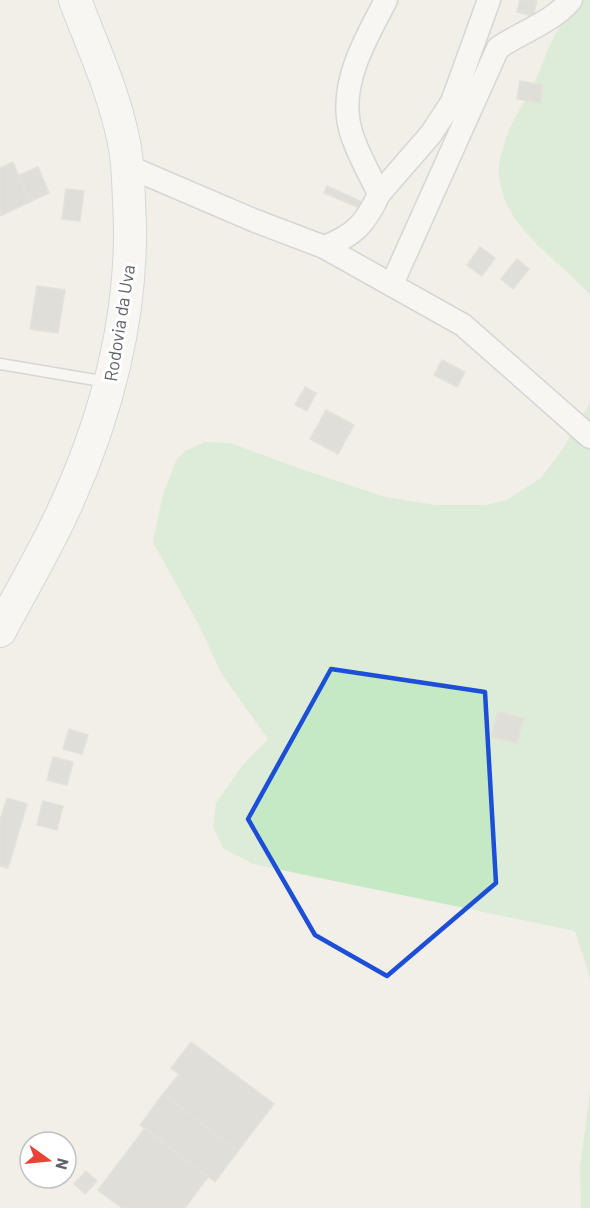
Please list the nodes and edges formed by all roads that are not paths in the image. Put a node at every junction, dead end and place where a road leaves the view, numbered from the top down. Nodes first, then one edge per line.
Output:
1 (75, 0) edge
2 (386, 0) edge
3 (489, 0) edge
4 (571, 0) edge
5 (127, 166) junction
6 (379, 194) junction
7 (324, 247) junction
8 (392, 284) junction
9 (0, 364) edge
10 (111, 383) junction
11 (590, 437) edge
12 (0, 631) edge

1 - 5 street, Rodovia da Uva
2 - 6 street
3 - 6 street
4 - 8 street
5 - 7 street
5 - 10 street, Rodovia da Uva
6 - 7 street
7 - 8 street
8 - 11 street
9 - 10 lane
10 - 12 street, Rodovia da Uva

